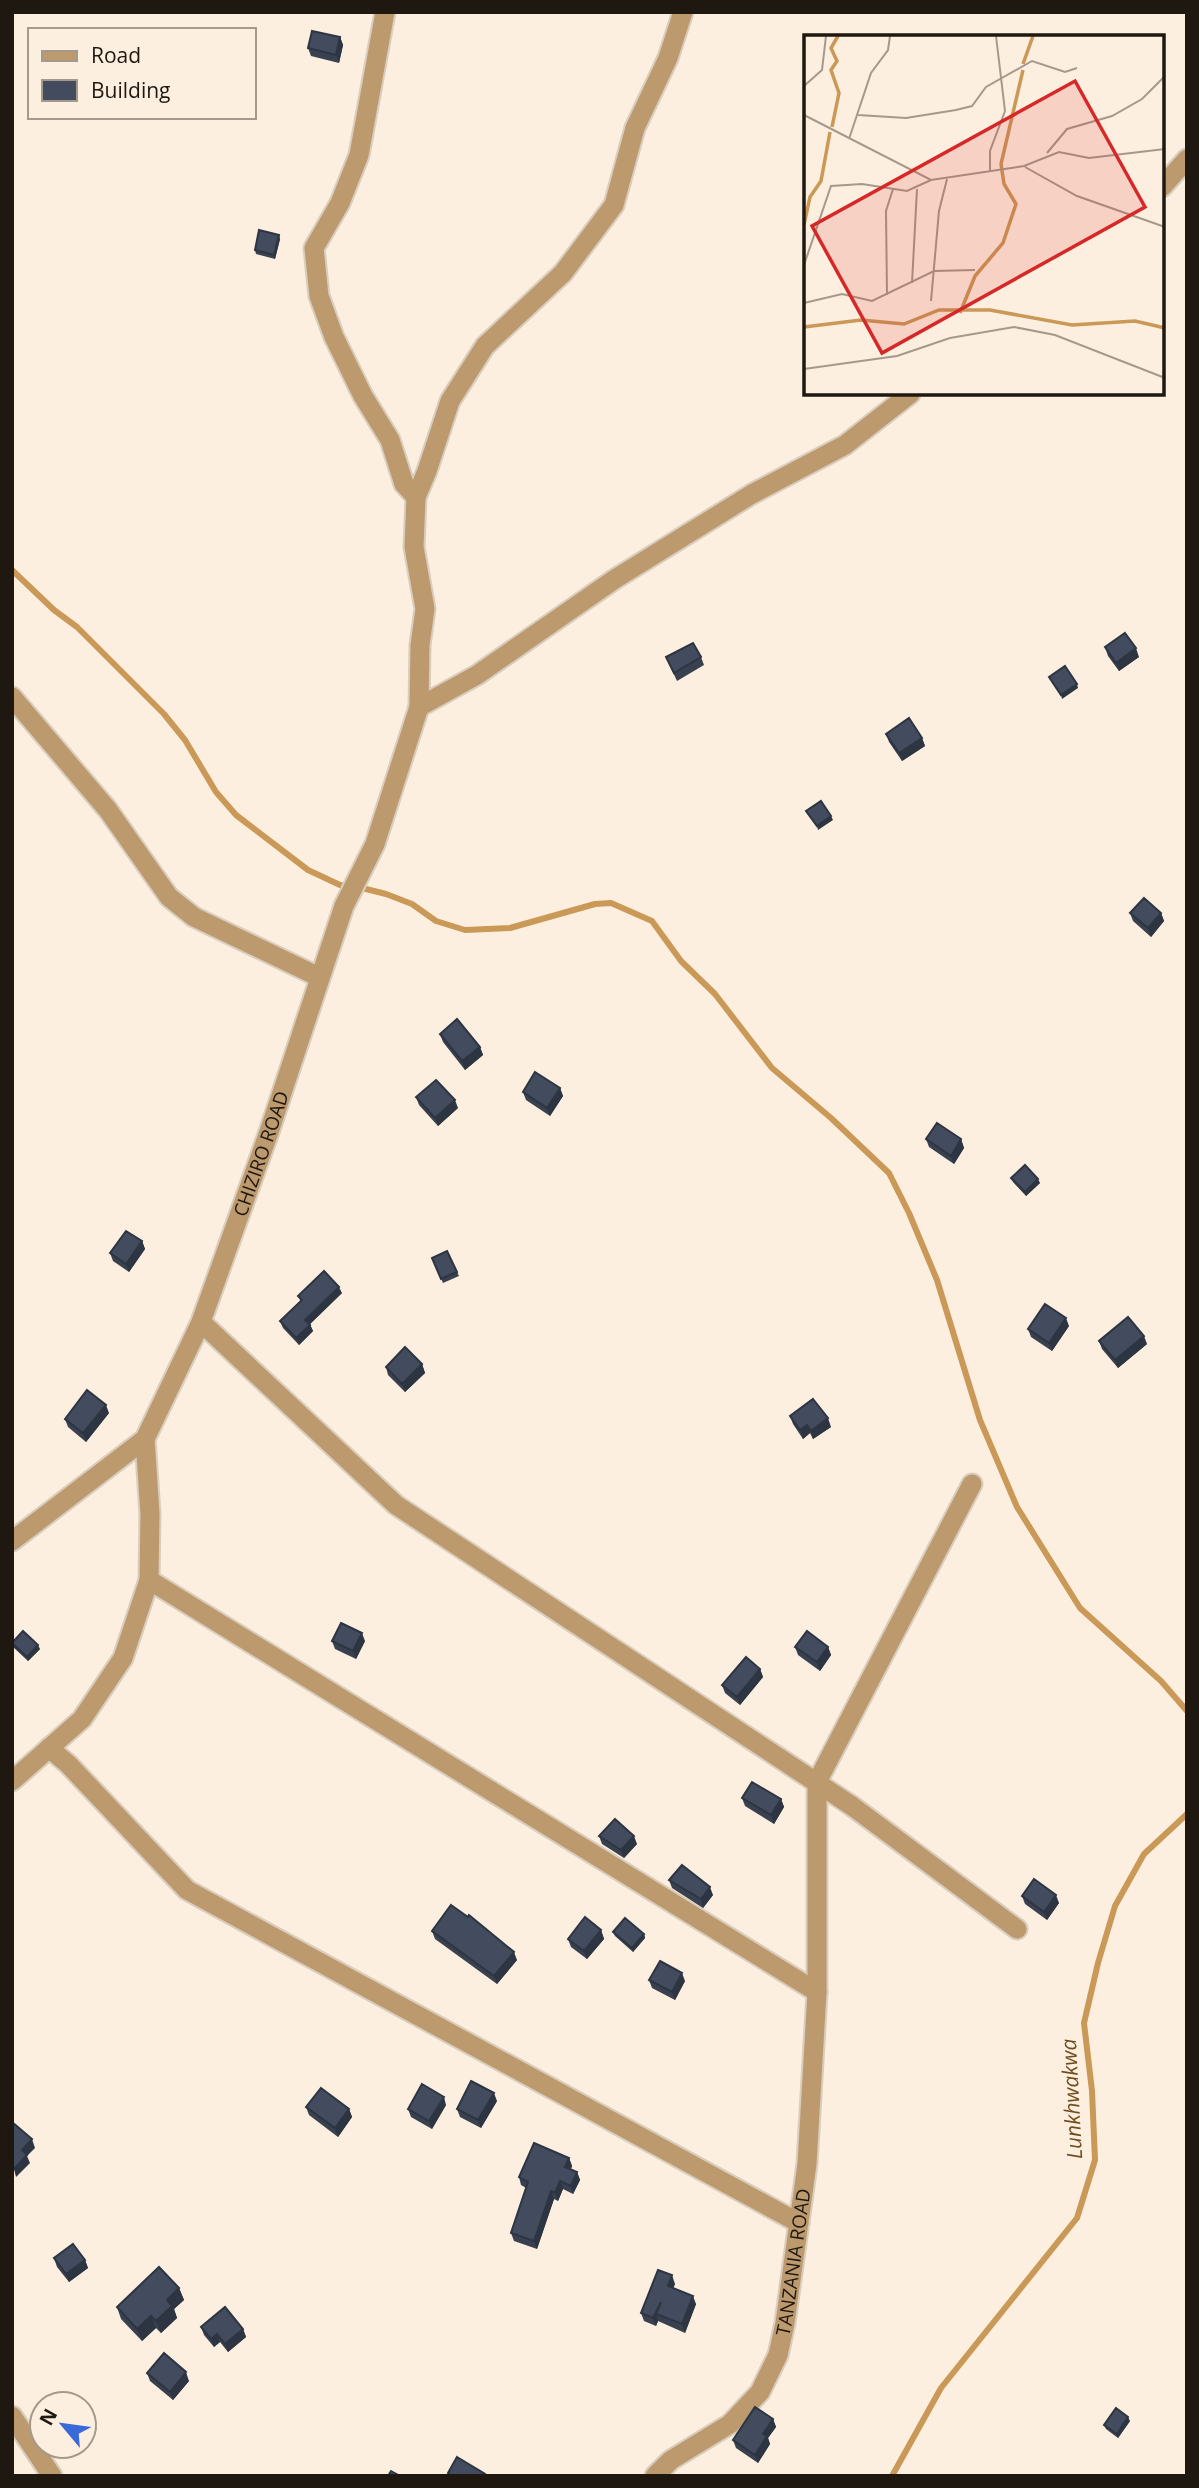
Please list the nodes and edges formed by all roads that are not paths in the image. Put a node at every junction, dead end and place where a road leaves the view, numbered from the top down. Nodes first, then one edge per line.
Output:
1 (385, 12) edge
2 (683, 12) edge
3 (1187, 159) edge
4 (1164, 185) edge
5 (907, 396) edge
6 (416, 498) junction
7 (12, 697) edge
8 (419, 707) junction
9 (319, 976) junction
10 (201, 1322) junction
11 (145, 1440) junction
12 (972, 1484) dead end
13 (12, 1541) edge
14 (149, 1580) junction
15 (49, 1748) junction
16 (12, 1781) edge
17 (817, 1783) junction
18 (1017, 1929) dead end
19 (817, 1992) junction
20 (799, 2223) junction
21 (12, 2416) edge
22 (52, 2476) edge
23 (655, 2476) edge

1 - 6 street
2 - 6 street
3 - 4 street
5 - 8 street
6 - 8 street, CHIZIRO ROAD
7 - 9 street
8 - 9 street, CHIZIRO ROAD
9 - 10 street, CHIZIRO ROAD
10 - 11 street, CHIZIRO ROAD
10 - 17 street
11 - 13 street, CHIZIRO ROAD
11 - 14 street
12 - 17 street
14 - 15 street
14 - 19 street
15 - 16 street
15 - 20 street
17 - 18 street
17 - 19 street, TANZANIA ROAD
19 - 20 street, TANZANIA ROAD
20 - 23 street, TANZANIA ROAD
21 - 22 street

